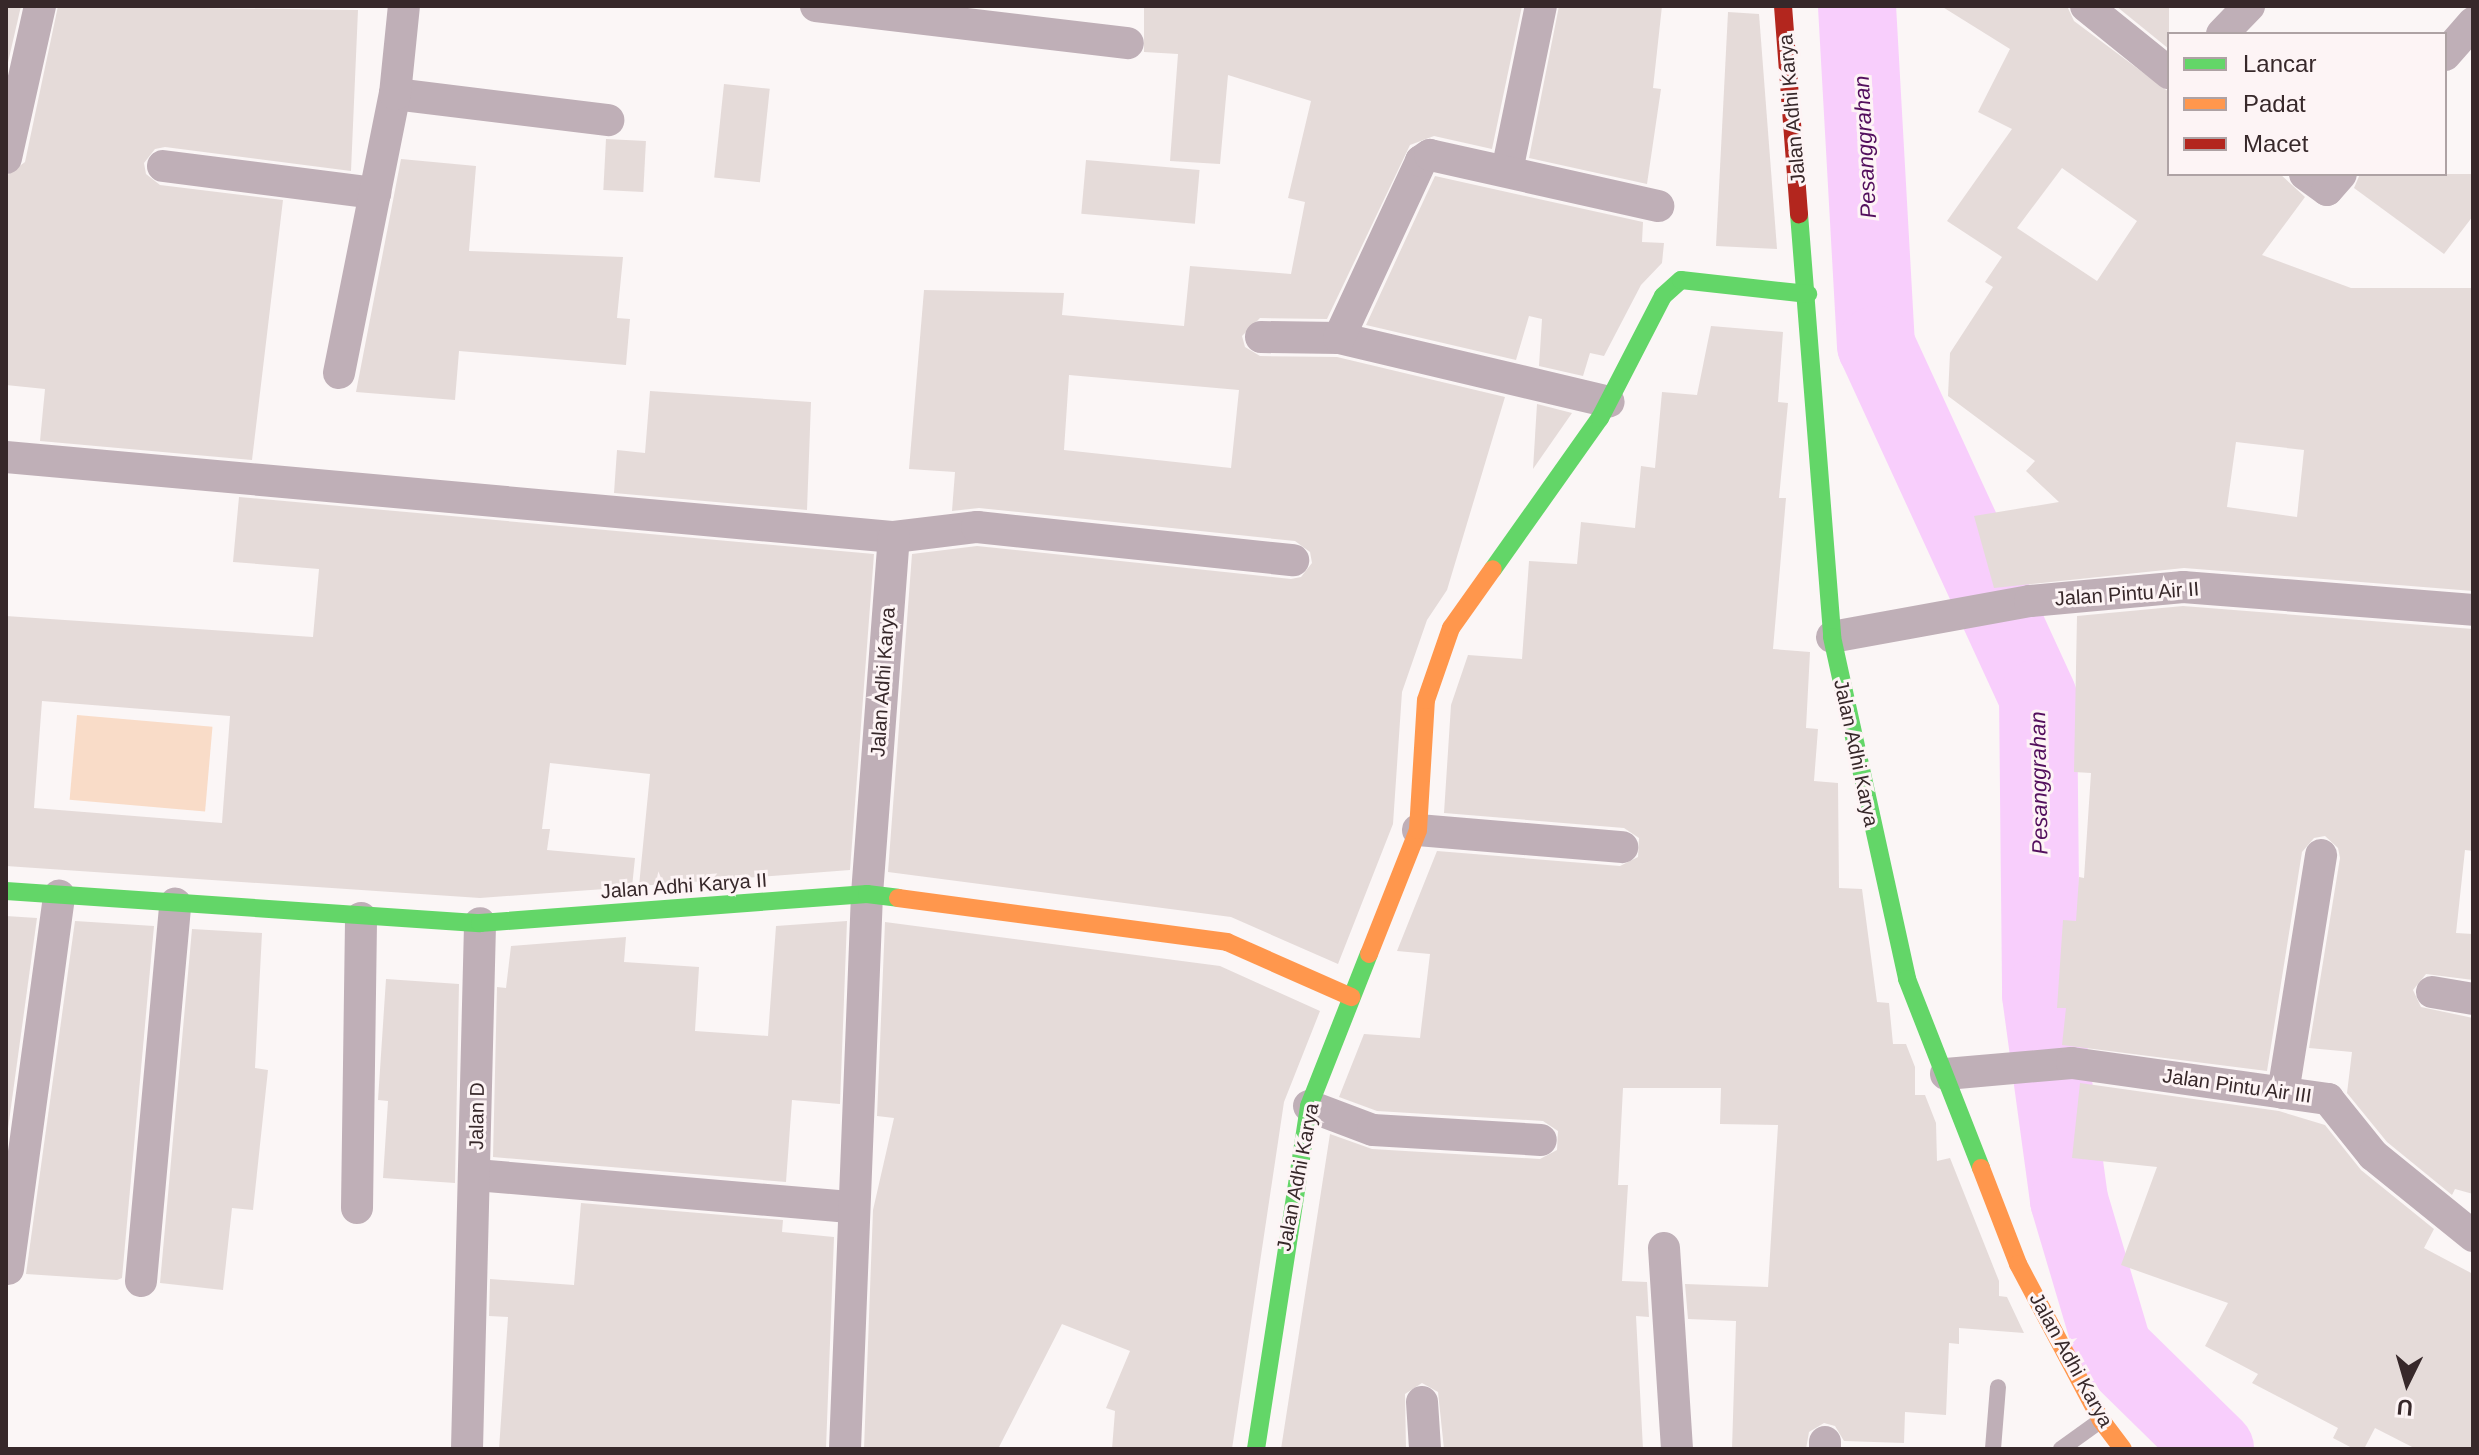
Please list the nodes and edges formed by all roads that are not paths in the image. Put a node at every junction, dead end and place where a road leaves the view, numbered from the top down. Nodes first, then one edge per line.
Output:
1 (40, 6) edge
2 (404, 6) edge
3 (816, 6) edge
4 (1541, 6) edge
5 (1783, 6) edge
6 (2086, 6) edge
7 (2249, 6) edge
8 (2473, 23) edge
9 (2224, 32) edge
10 (1128, 43) dead end
11 (2447, 53) edge
12 (2167, 71) edge
13 (395, 94) junction
14 (608, 120) dead end
15 (6, 158) edge
16 (163, 166) dead end
17 (1507, 171) junction
18 (2308, 176) edge
19 (2339, 176) edge
20 (375, 193) junction
21 (1658, 206) dead end
22 (1808, 294) junction
23 (1261, 337) dead end
24 (1339, 338) junction
25 (339, 373) dead end
26 (1609, 402) junction
27 (6, 457) edge
28 (894, 537) junction
29 (1293, 560) dead end
30 (2473, 610) edge
31 (1832, 637) junction
32 (1418, 830) junction
33 (1622, 847) dead end
34 (2321, 855) dead end
35 (6, 891) edge
36 (867, 894) junction
37 (59, 895) junction
38 (175, 904) junction
39 (361, 918) junction
40 (480, 923) junction
41 (2432, 992) dead end
42 (1351, 997) junction
43 (2473, 999) edge
44 (1946, 1074) junction
45 (2283, 1093) junction
46 (1309, 1106) junction
47 (1541, 1140) dead end
48 (476, 1175) junction
49 (853, 1207) junction
50 (357, 1208) dead end
51 (2473, 1236) edge
52 (1664, 1248) dead end
53 (8, 1269) dead end
54 (141, 1281) dead end
55 (1998, 1387) dead end
56 (1422, 1402) dead end
57 (2101, 1420) junction
58 (467, 1449) edge
59 (845, 1449) edge
60 (1256, 1449) edge
61 (1425, 1449) edge
62 (1677, 1449) edge
63 (1993, 1449) edge
64 (2061, 1449) edge
65 (2123, 1449) edge

1 - 15 street
2 - 13 street
3 - 10 street
4 - 17 street
5 - 22 street, Jalan Adhi Karya
6 - 12 street
7 - 9 street
8 - 11 street
13 - 14 street
13 - 20 street
16 - 20 street
17 - 21 street
17 - 24 street
18 - 19 street
20 - 25 street
22 - 26 street, Jalan Adhi Karya
22 - 31 street, Jalan Adhi Karya
23 - 24 street
24 - 26 street
26 - 32 street, Jalan Adhi Karya
27 - 28 street
28 - 29 street
28 - 36 street, Jalan Adhi Karya
30 - 31 street, Jalan Pintu Air II
31 - 44 street, Jalan Adhi Karya
32 - 33 street
32 - 42 street, Jalan Adhi Karya
34 - 45 street
35 - 37 street, Jalan Adhi Karya II
36 - 40 street, Jalan Adhi Karya II
36 - 42 street, Jalan Adhi Karya II
36 - 49 street, Jalan Adhi Karya
37 - 38 street, Jalan Adhi Karya II
37 - 53 street
38 - 39 street, Jalan Adhi Karya II
38 - 54 street
39 - 40 street, Jalan Adhi Karya II
39 - 50 street
40 - 48 street, Jalan D
41 - 43 street
42 - 46 street, Jalan Adhi Karya
44 - 45 street, Jalan Pintu Air III
44 - 57 street, Jalan Adhi Karya
45 - 51 street, Jalan Pintu Air III
46 - 47 street
46 - 60 street, Jalan Adhi Karya
48 - 49 street
48 - 58 street, Jalan D
49 - 59 street, Jalan Adhi Karya
52 - 62 street
55 - 63 lane
56 - 61 street
57 - 64 lane
57 - 65 street, Jalan Adhi Karya

